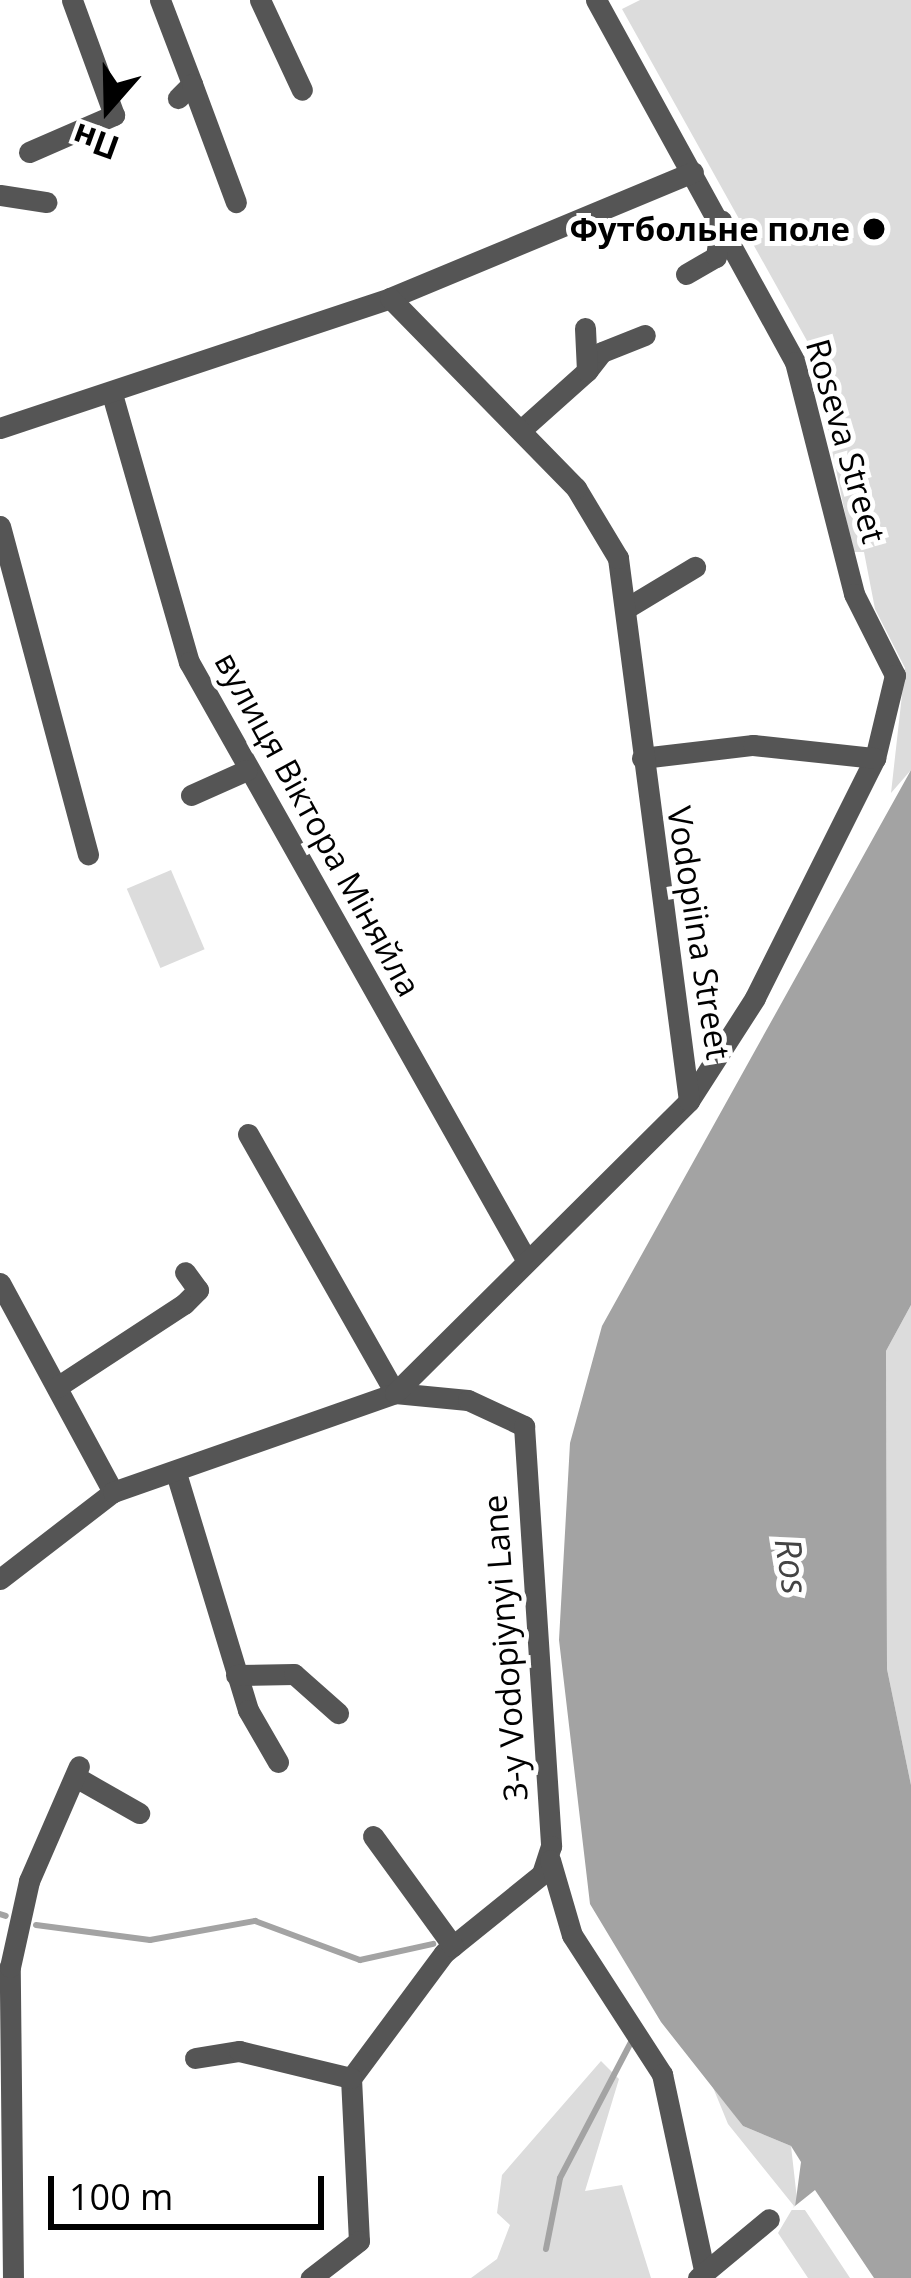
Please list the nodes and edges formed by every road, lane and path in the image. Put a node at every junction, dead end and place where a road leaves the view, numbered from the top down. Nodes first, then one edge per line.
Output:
1 (72, 0) edge
2 (160, 0) edge
3 (260, 0) edge
4 (596, 0) edge
5 (302, 90) dead end
6 (29, 152) dead end
7 (693, 172) junction
8 (0, 195) edge
9 (46, 202) dead end
10 (236, 202) dead end
11 (721, 219) junction
12 (686, 274) dead end
13 (390, 298) junction
14 (585, 328) dead end
15 (645, 334) dead end
16 (587, 371) junction
17 (112, 394) junction
18 (0, 428) edge
19 (521, 430) junction
20 (0, 526) edge
21 (695, 567) dead end
22 (630, 606) junction
23 (642, 758) junction
24 (875, 758) junction
25 (247, 770) junction
26 (191, 794) dead end
27 (88, 854) dead end
28 (689, 1101) junction
29 (248, 1134) dead end
30 (527, 1262) junction
31 (185, 1272) dead end
32 (0, 1283) edge
33 (57, 1388) junction
34 (395, 1393) junction
35 (176, 1473) junction
36 (113, 1492) junction
37 (0, 1579) edge
38 (236, 1675) junction
39 (338, 1713) dead end
40 (278, 1762) dead end
41 (139, 1813) dead end
42 (373, 1835) dead end
43 (550, 1860) junction
44 (449, 1949) junction
45 (195, 2059) dead end
46 (351, 2078) junction
47 (5, 2095) edge
48 (769, 2219) dead end
49 (701, 2274) edge
50 (13, 2278) edge
51 (311, 2278) edge

1 - 6 street
2 - 10 street
3 - 5 street
4 - 7 street, Roseva Street
7 - 11 street, Roseva Street
7 - 13 street
8 - 9 street
11 - 12 street
11 - 24 street, Roseva Street
13 - 17 street
13 - 19 street, Vodopiina Street
14 - 16 street
15 - 16 street
16 - 19 street
17 - 18 street
17 - 25 street, вулиця Віктора Міняйла
19 - 22 street, Vodopiina Street
20 - 27 street
21 - 22 street
22 - 23 street, Vodopiina Street
23 - 24 street
23 - 28 street, Vodopiina Street
24 - 28 street, Roseva Street
25 - 26 street
25 - 30 street, вулиця Віктора Міняйла
28 - 30 street, Vodopiina Street
29 - 34 street
30 - 34 street, Vodopiina Street
31 - 33 street
32 - 33 street
33 - 36 street
34 - 35 street, Vodopiina Street
34 - 43 street, 3-y Vodopiynyi Lane
35 - 36 street, Vodopiina Street
35 - 38 street
36 - 37 street, Vodopiina Street
38 - 39 street
38 - 40 street
41 - 47 street
42 - 44 street
43 - 44 street
43 - 49 street
44 - 46 street
45 - 46 street
46 - 51 street
47 - 50 street
48 - 49 street

